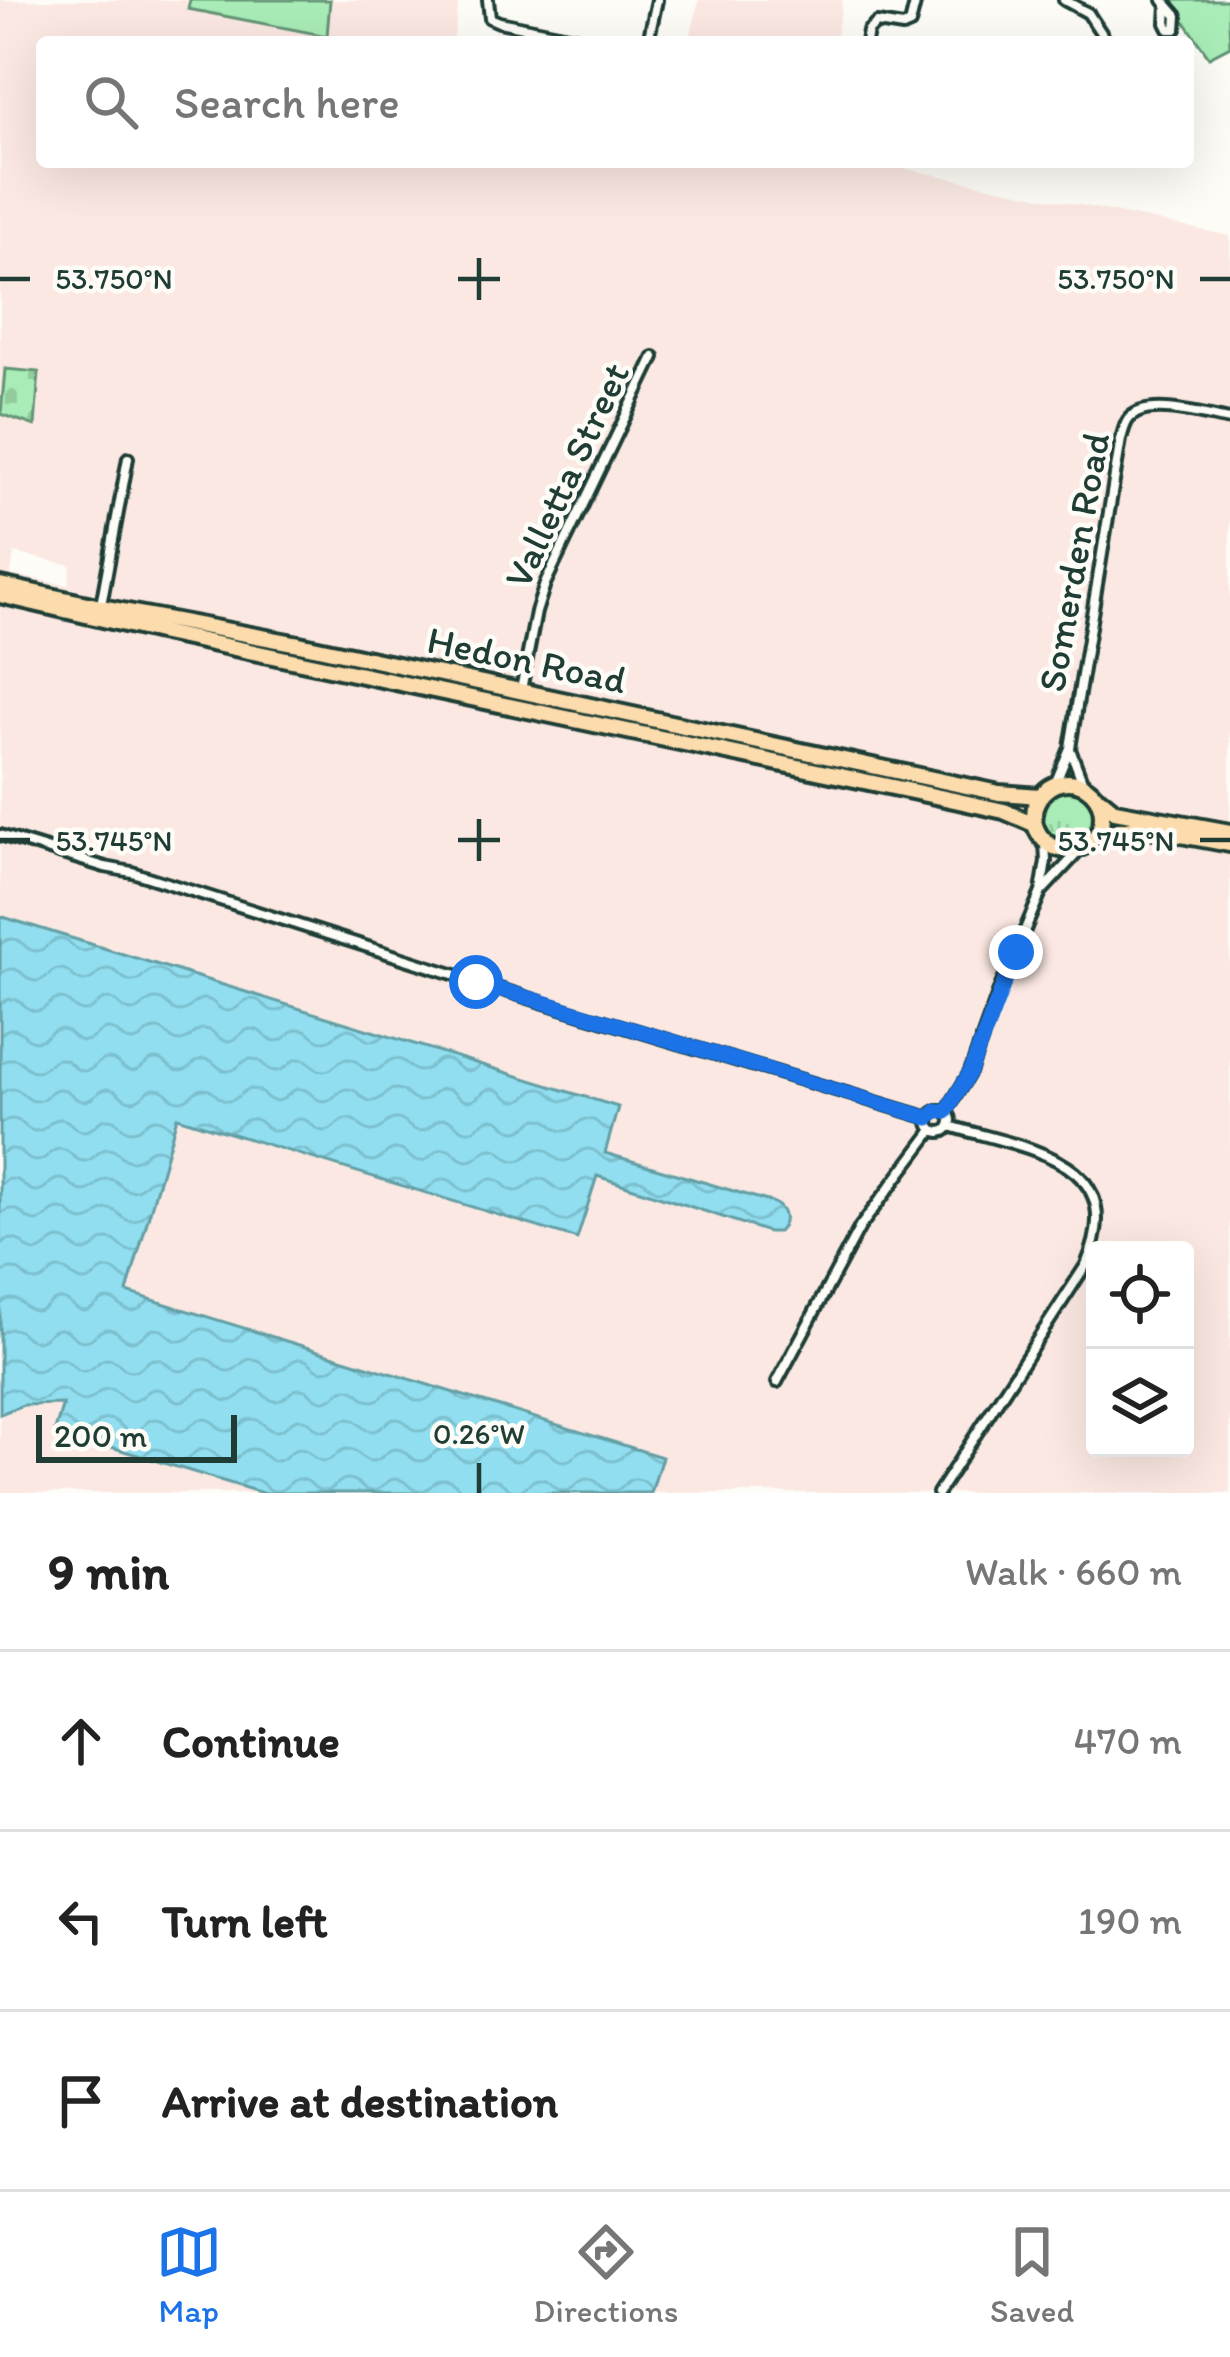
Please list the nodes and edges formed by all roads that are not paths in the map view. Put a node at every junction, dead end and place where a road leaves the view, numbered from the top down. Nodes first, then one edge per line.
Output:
1 (488, 0) edge
2 (657, 0) edge
3 (916, 0) edge
4 (1064, 0) edge
5 (568, 36) edge
6 (649, 36) edge
7 (867, 36) edge
8 (1103, 36) edge
9 (654, 356) dead end
10 (1230, 420) edge
11 (128, 458) dead end
12 (0, 585) edge
13 (0, 595) edge
14 (101, 607) junction
15 (521, 690) junction
16 (1070, 748) junction
17 (1055, 784) junction
18 (1090, 790) junction
19 (1040, 796) junction
20 (1034, 824) junction
21 (1230, 832) edge
22 (1097, 834) junction
23 (0, 835) edge
24 (1045, 842) junction
25 (1230, 844) edge
26 (1082, 848) junction
27 (1041, 892) junction
28 (946, 1112) junction
29 (929, 1118) junction
30 (950, 1126) junction
31 (933, 1130) junction
32 (777, 1382) dead end
33 (938, 1493) edge

1 - 5 street
2 - 6 street
3 - 7 street
4 - 8 street
9 - 15 street, Valletta Street
10 - 16 street, Somerden Road
11 - 14 street
12 - 14 highway, Hedon Road
13 - 20 highway, Hedon Road
14 - 15 highway, Hedon Road
15 - 19 highway, Hedon Road
16 - 17 street, Somerden Road
16 - 18 street, Somerden Road
17 - 18 highway
17 - 19 highway
18 - 21 highway
18 - 22 highway
19 - 20 highway
20 - 24 highway
22 - 25 highway
22 - 26 highway
23 - 29 street
24 - 26 highway
24 - 27 street
26 - 27 street
27 - 28 street
28 - 29 street
28 - 30 street
29 - 31 street
30 - 31 street
30 - 33 street
31 - 32 street

